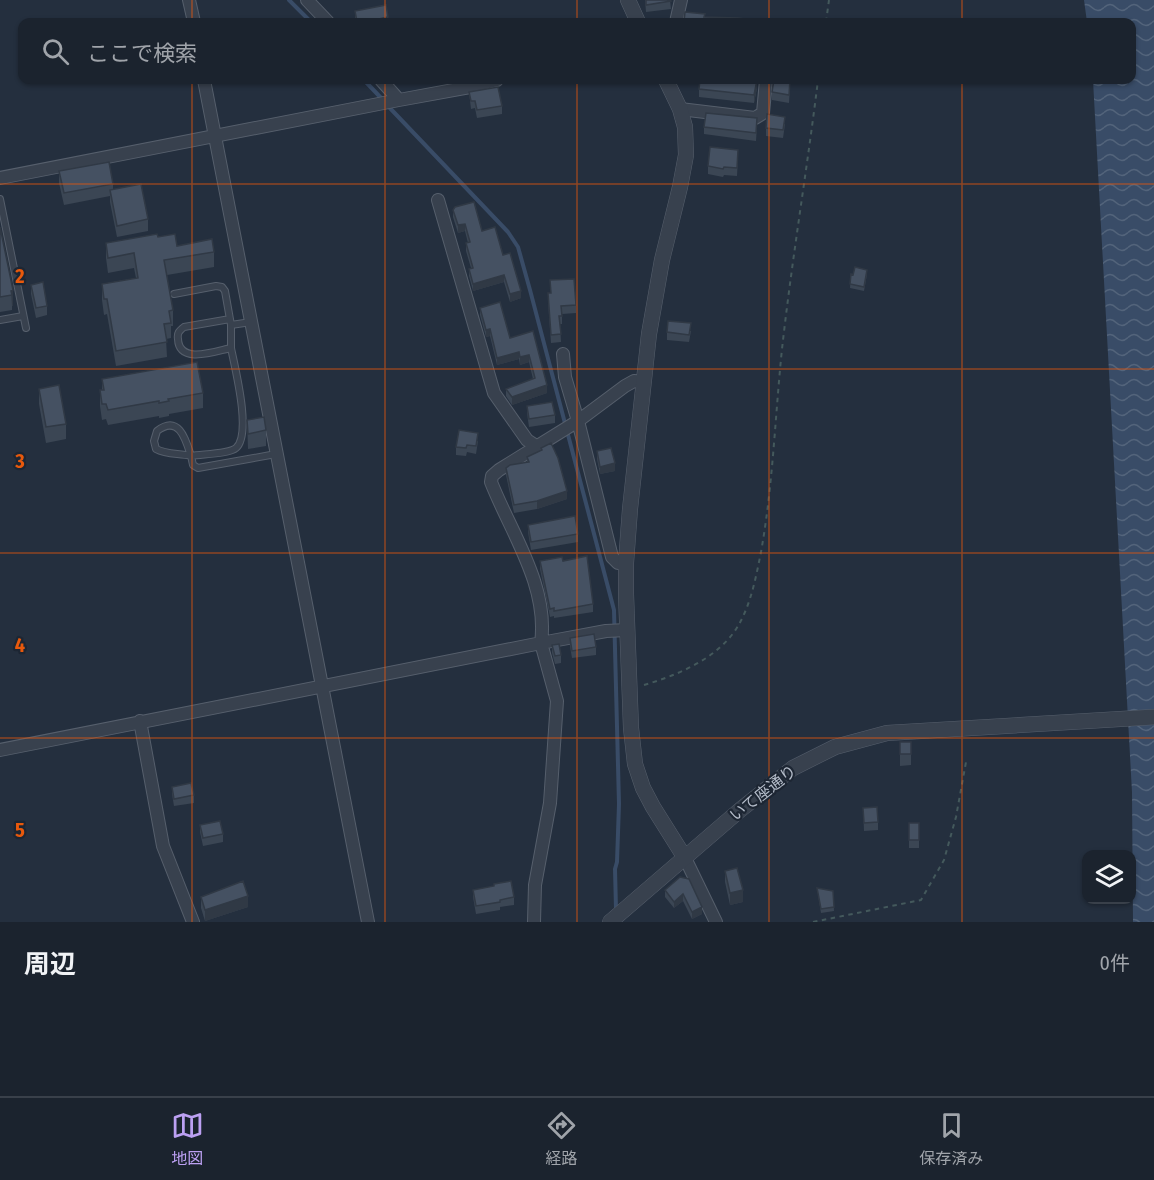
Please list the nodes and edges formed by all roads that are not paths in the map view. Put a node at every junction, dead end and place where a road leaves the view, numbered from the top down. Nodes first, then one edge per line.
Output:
1 (189, 0) edge
2 (307, 0) edge
3 (628, 0) edge
4 (681, 0) edge
5 (193, 18) edge
6 (324, 18) edge
7 (635, 18) edge
8 (677, 18) edge
9 (205, 84) edge
10 (383, 84) edge
11 (482, 84) edge
12 (668, 84) edge
13 (766, 84) edge
14 (391, 101) junction
15 (680, 109) junction
16 (215, 137) junction
17 (0, 178) edge
18 (0, 199) edge
19 (438, 200) dead end
20 (174, 294) dead end
21 (23, 316) junction
22 (0, 320) edge
23 (230, 322) junction
24 (251, 322) junction
25 (26, 328) dead end
26 (231, 348) junction
27 (563, 354) dead end
28 (644, 382) junction
29 (571, 425) junction
30 (536, 446) junction
31 (277, 453) junction
32 (191, 456) junction
33 (626, 563) junction
34 (617, 631) junction
35 (541, 643) junction
36 (322, 686) junction
37 (1154, 717) edge
38 (141, 721) junction
39 (0, 750) edge
40 (685, 858) junction
41 (193, 922) edge
42 (368, 922) edge
43 (534, 922) edge
44 (610, 922) edge
45 (716, 922) edge

1 - 5 street
2 - 6 street
3 - 7 street
4 - 8 street
9 - 16 street
10 - 14 street
11 - 14 street
12 - 15 street
13 - 15 street
14 - 16 street
15 - 28 street
16 - 17 street
16 - 24 street
18 - 21 lane
19 - 30 street
20 - 23 lane
21 - 22 lane
21 - 25 lane
23 - 24 lane
23 - 26 lane
23 - 26 lane
24 - 31 street
26 - 32 lane
27 - 29 street
28 - 29 street
28 - 33 street
29 - 30 street
29 - 33 street
30 - 35 street
31 - 32 lane
31 - 36 street
32 - 32 lane
33 - 34 street
34 - 35 street
34 - 40 street
35 - 36 street
35 - 43 street
36 - 38 street
36 - 42 street
37 - 40 street, いて座通り
38 - 39 street
38 - 41 street
40 - 44 street, いて座通り
40 - 45 street

